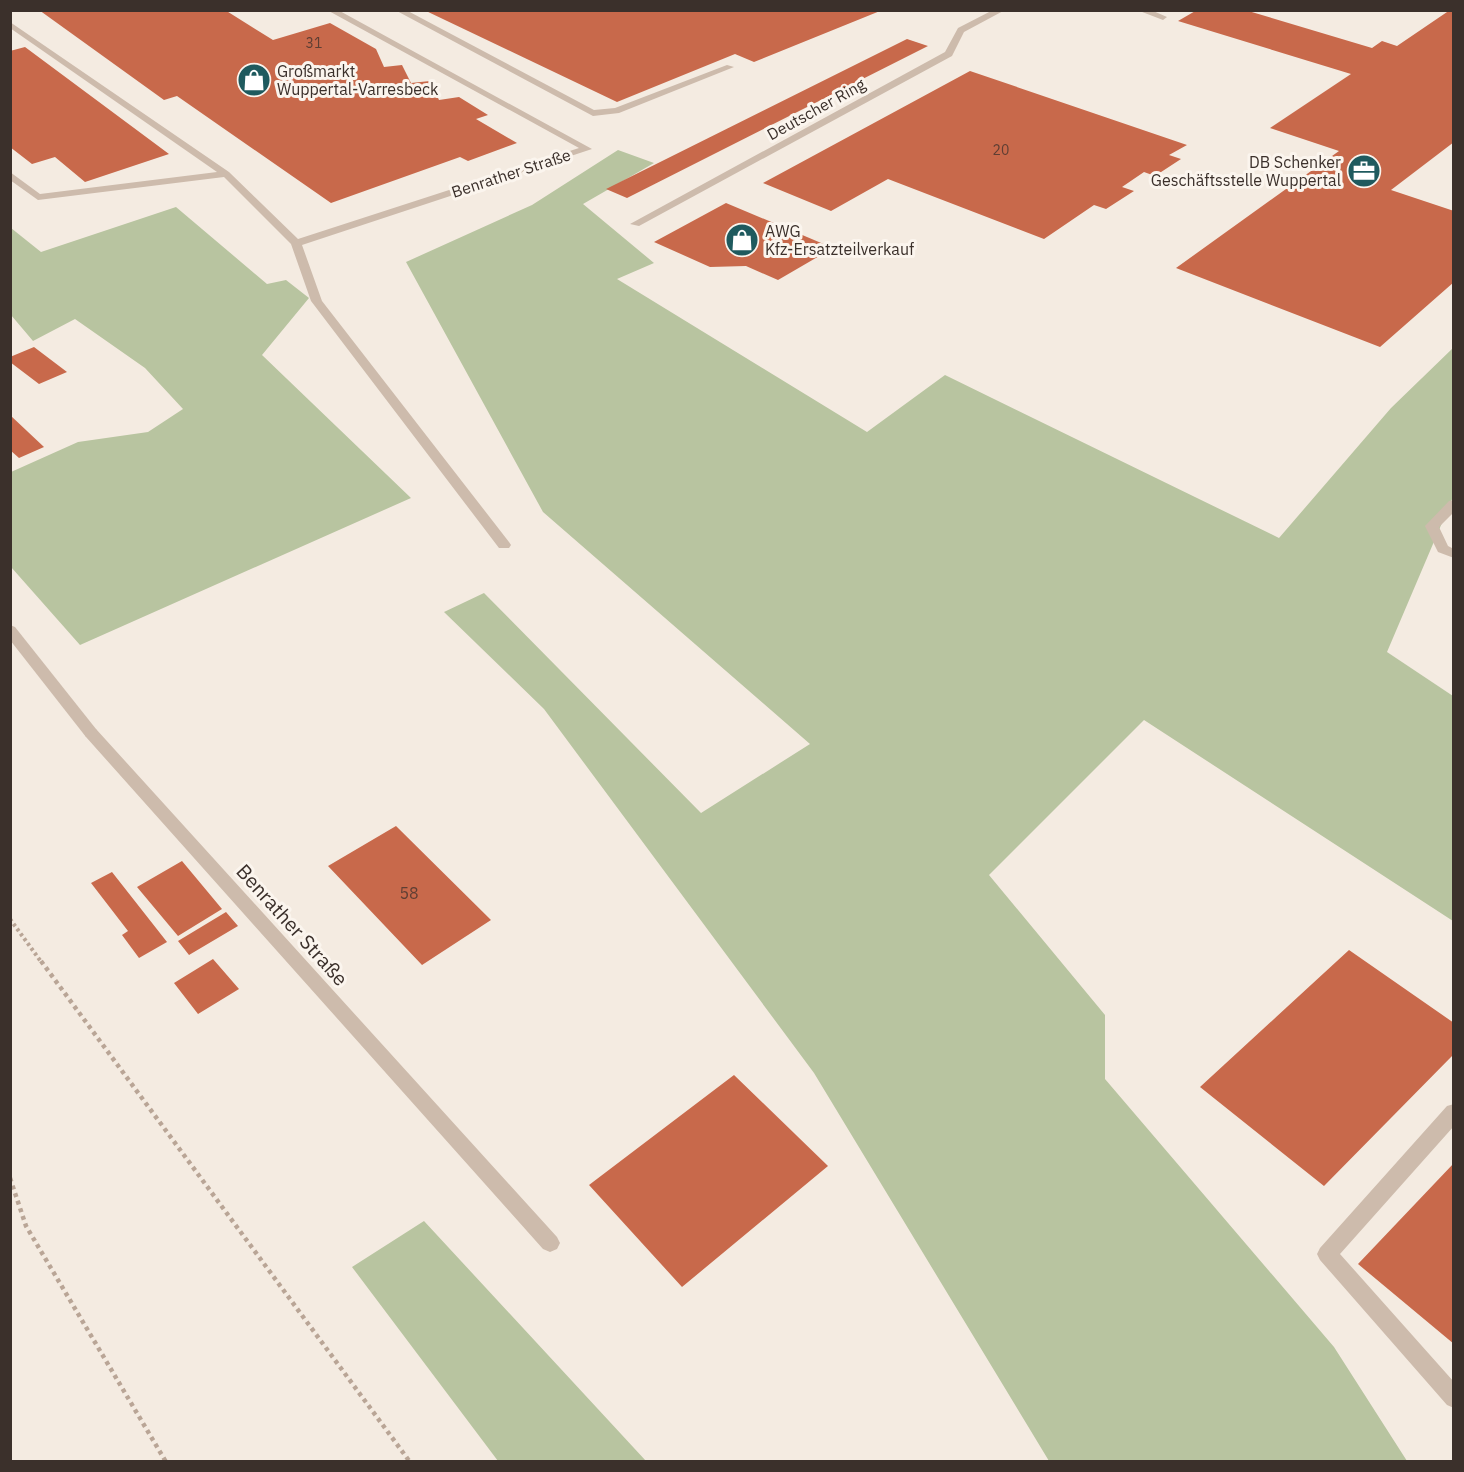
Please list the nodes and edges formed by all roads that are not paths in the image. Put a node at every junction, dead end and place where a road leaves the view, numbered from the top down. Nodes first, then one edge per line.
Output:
1 (332, 10) edge
2 (399, 10) edge
3 (1001, 10) edge
4 (1141, 10) edge
5 (1162, 17) dead end
6 (10, 24) edge
7 (730, 67) dead end
8 (226, 174) junction
9 (10, 175) edge
10 (635, 224) dead end
11 (296, 243) junction
12 (1454, 504) edge
13 (504, 545) dead end
14 (1454, 554) edge
15 (10, 630) edge
16 (1454, 1112) edge
17 (550, 1243) dead end
18 (1454, 1398) edge

1 - 11 street, Benrather Straße
2 - 7 street
3 - 10 street, Deutscher Ring
4 - 5 street
6 - 8 street
8 - 9 street
8 - 11 street
11 - 13 street
12 - 14 street
15 - 17 street, Benrather Straße
16 - 18 street

